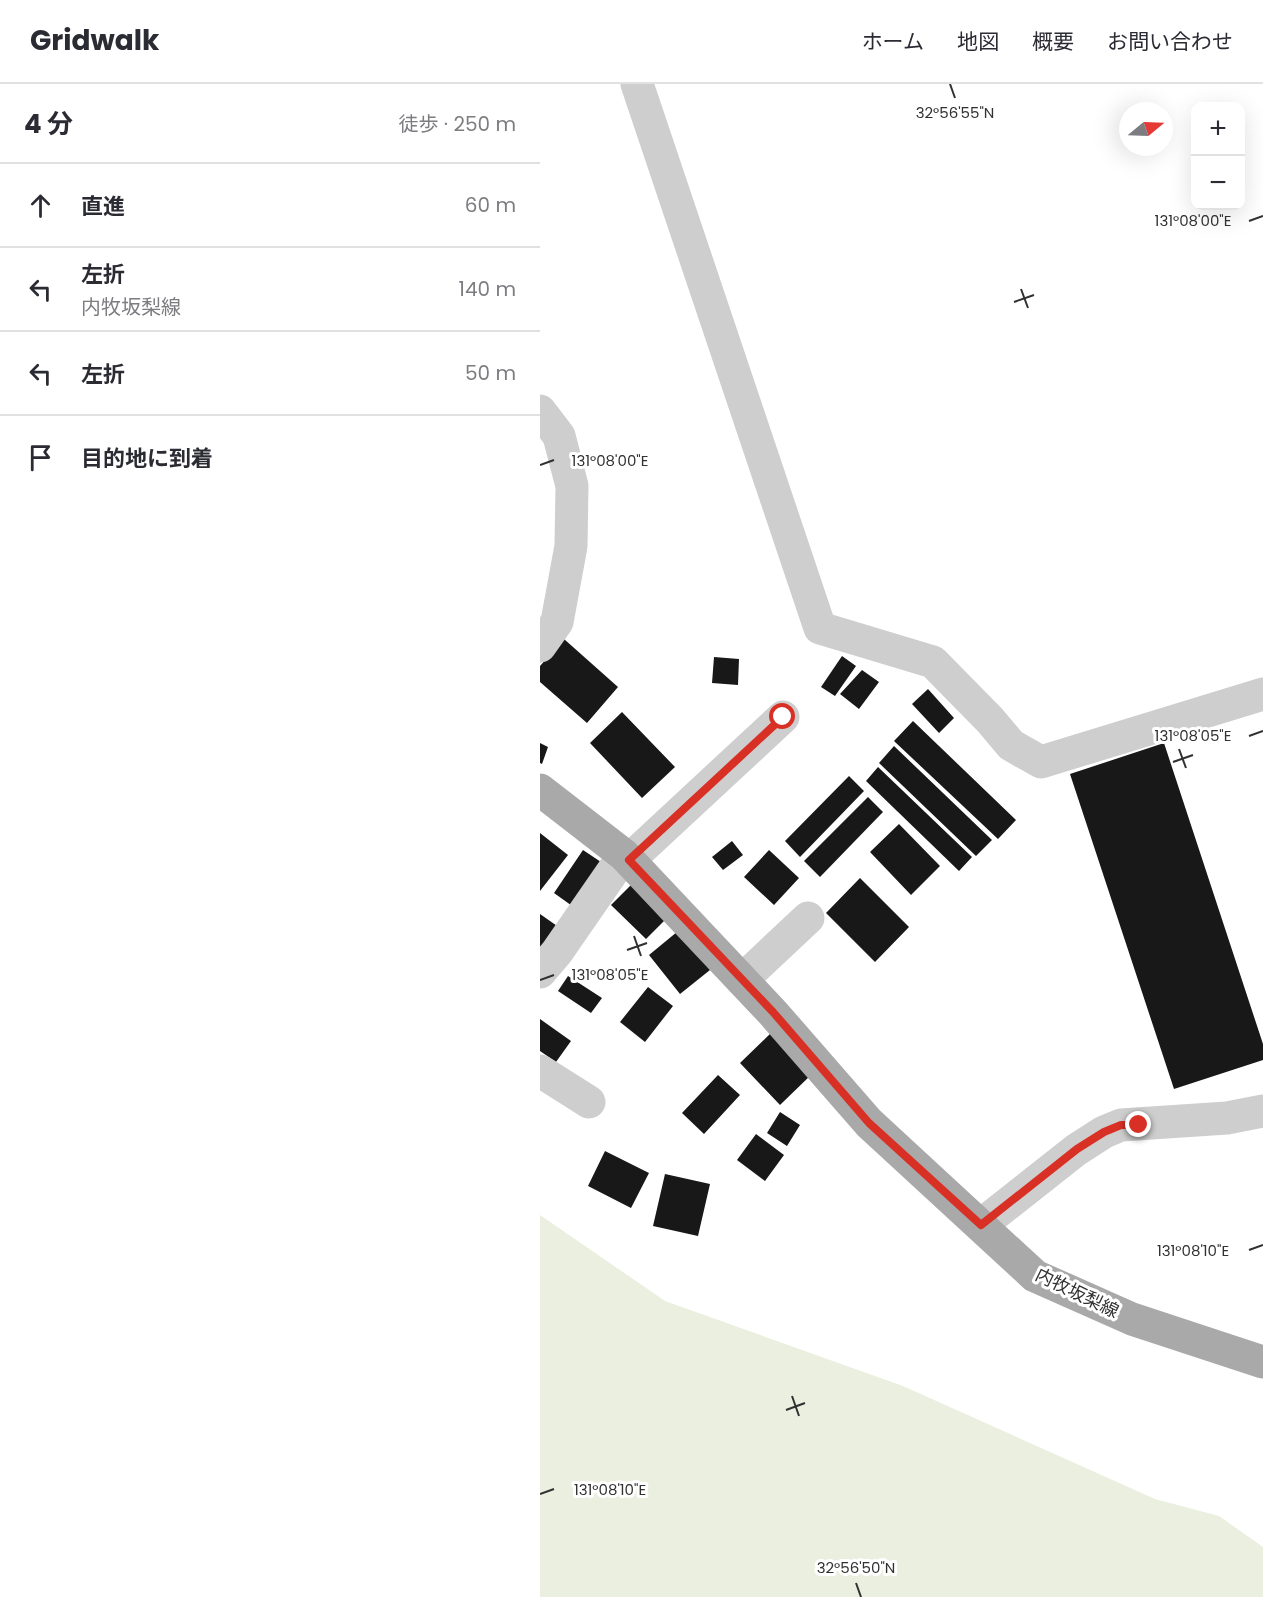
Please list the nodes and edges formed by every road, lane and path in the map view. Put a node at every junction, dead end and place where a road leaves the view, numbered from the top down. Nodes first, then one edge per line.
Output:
1 (637, 84) edge
2 (540, 411) edge
3 (540, 646) edge
4 (1263, 694) edge
5 (783, 717) dead end
6 (540, 790) edge
7 (627, 857) junction
8 (808, 918) dead end
9 (540, 972) edge
10 (742, 980) junction
11 (540, 1071) edge
12 (588, 1102) dead end
13 (1263, 1111) edge
14 (981, 1225) junction
15 (1263, 1362) edge

1 - 4 street
2 - 3 street
5 - 7 street
6 - 7 main road, 内牧坂梨線
7 - 9 street
7 - 10 main road, 内牧坂梨線
8 - 10 street
10 - 14 main road, 内牧坂梨線
11 - 12 street
13 - 14 street
14 - 15 main road, 内牧坂梨線

